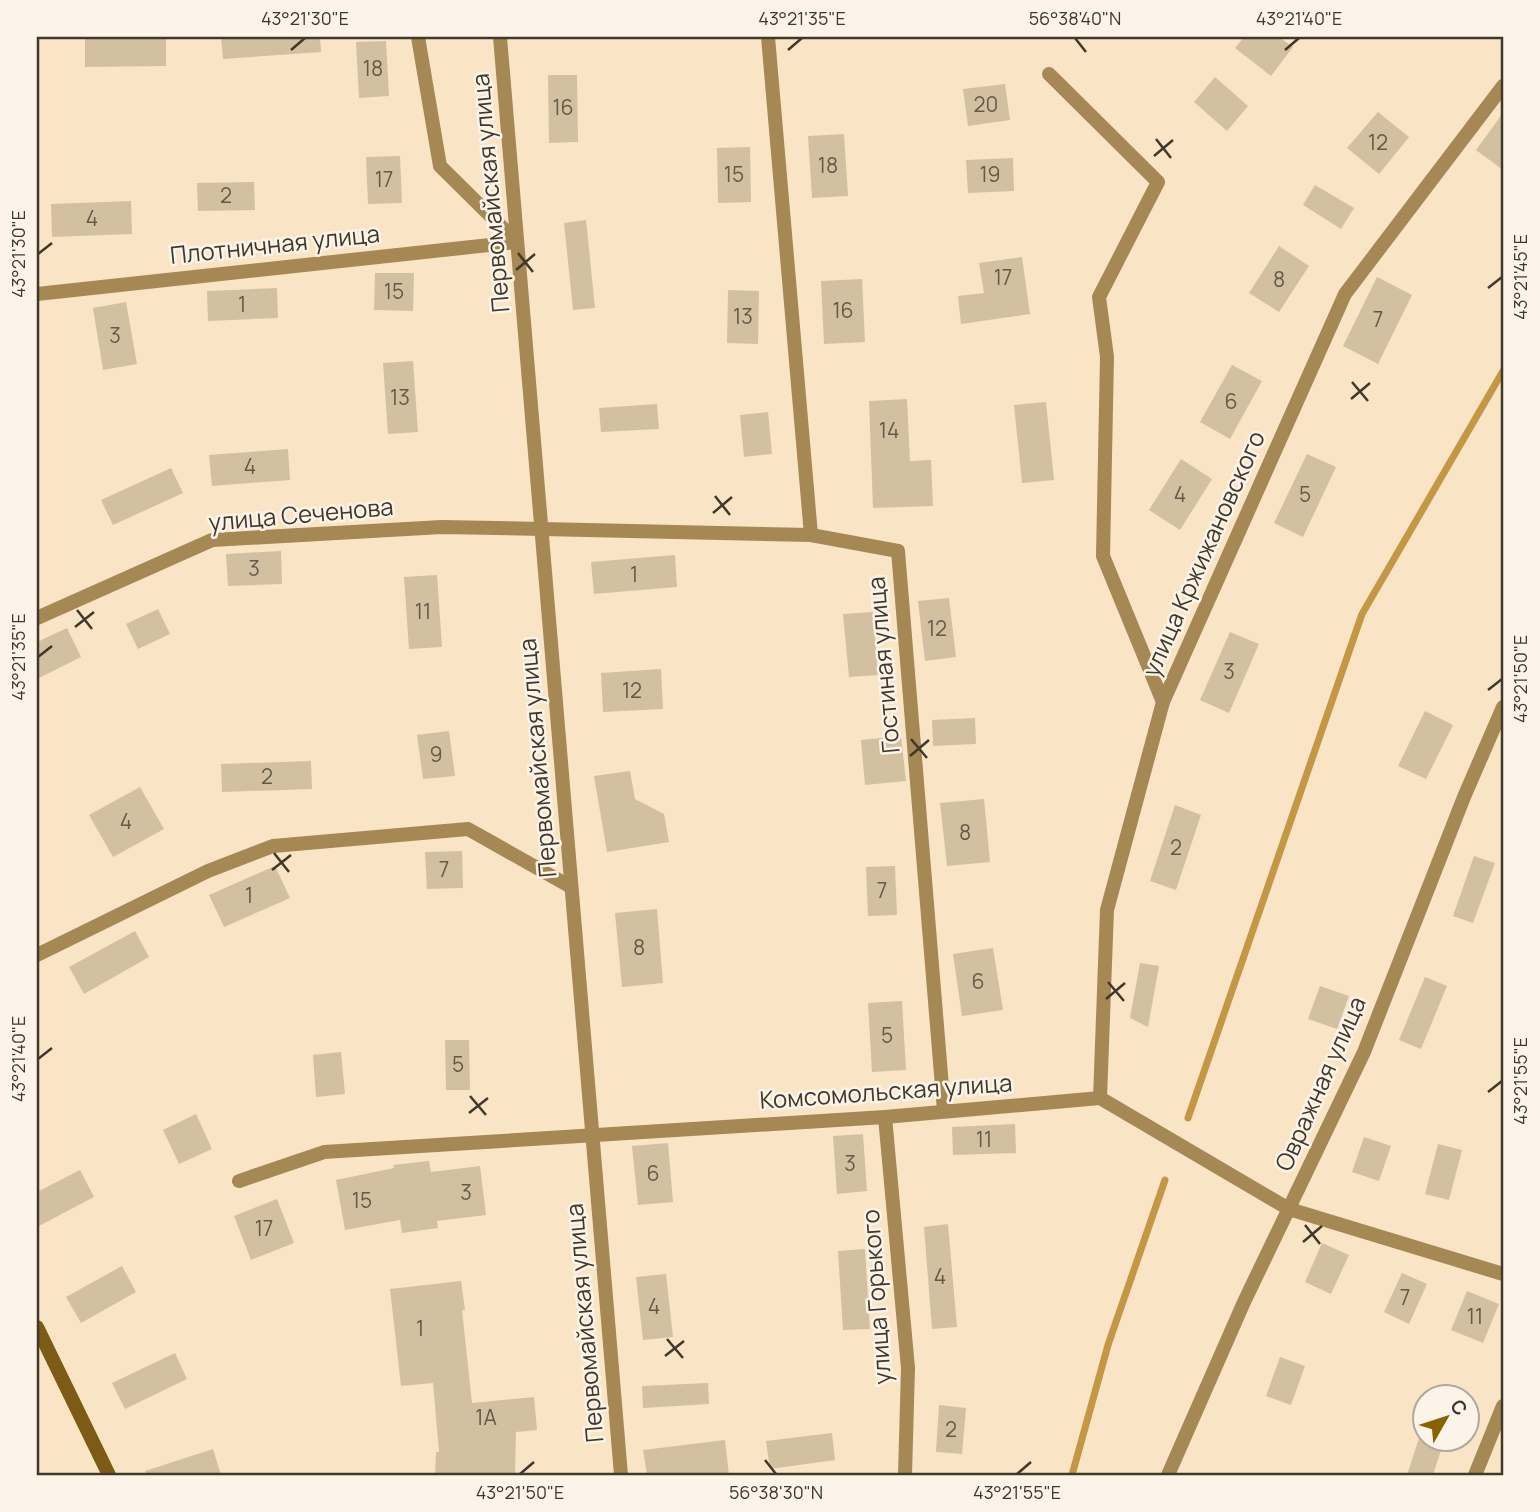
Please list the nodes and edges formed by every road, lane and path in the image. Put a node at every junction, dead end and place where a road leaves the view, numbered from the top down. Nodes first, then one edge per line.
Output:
1 (418, 37) edge
2 (500, 37) edge
3 (768, 37) edge
4 (1049, 75) dead end
5 (1503, 86) edge
6 (517, 242) junction
7 (37, 294) edge
8 (542, 529) junction
9 (811, 535) junction
10 (37, 618) edge
11 (1163, 702) junction
12 (1503, 707) edge
13 (571, 887) junction
14 (37, 955) edge
15 (1100, 1098) junction
16 (944, 1111) junction
17 (886, 1117) junction
18 (592, 1136) junction
19 (239, 1181) dead end
20 (1289, 1209) junction
21 (1503, 1274) edge
22 (37, 1327) edge
23 (1503, 1406) edge
24 (109, 1475) edge
25 (621, 1475) edge
26 (905, 1475) edge
27 (1168, 1475) edge
28 (1475, 1475) edge

1 - 6 street
2 - 6 street, Первомайская улица
3 - 9 street
4 - 11 street
5 - 11 street, улица Кржижановского
6 - 7 street, Плотничная улица
6 - 8 street, Первомайская улица
8 - 9 street, улица Сеченова
8 - 10 street, улица Сеченова
8 - 13 street, Первомайская улица
9 - 16 street, Гостиная улица
11 - 15 street, улица Кржижановского
12 - 20 street, Овражная улица
13 - 14 street
13 - 18 street, Первомайская улица
15 - 16 street, Комсомольская улица
15 - 20 street
16 - 17 street, Комсомольская улица
17 - 18 street, Комсомольская улица
17 - 26 street, улица Горького
18 - 19 street, Комсомольская улица
18 - 25 street, Первомайская улица
20 - 21 street
20 - 27 street, Овражная улица
22 - 24 street
23 - 28 street

